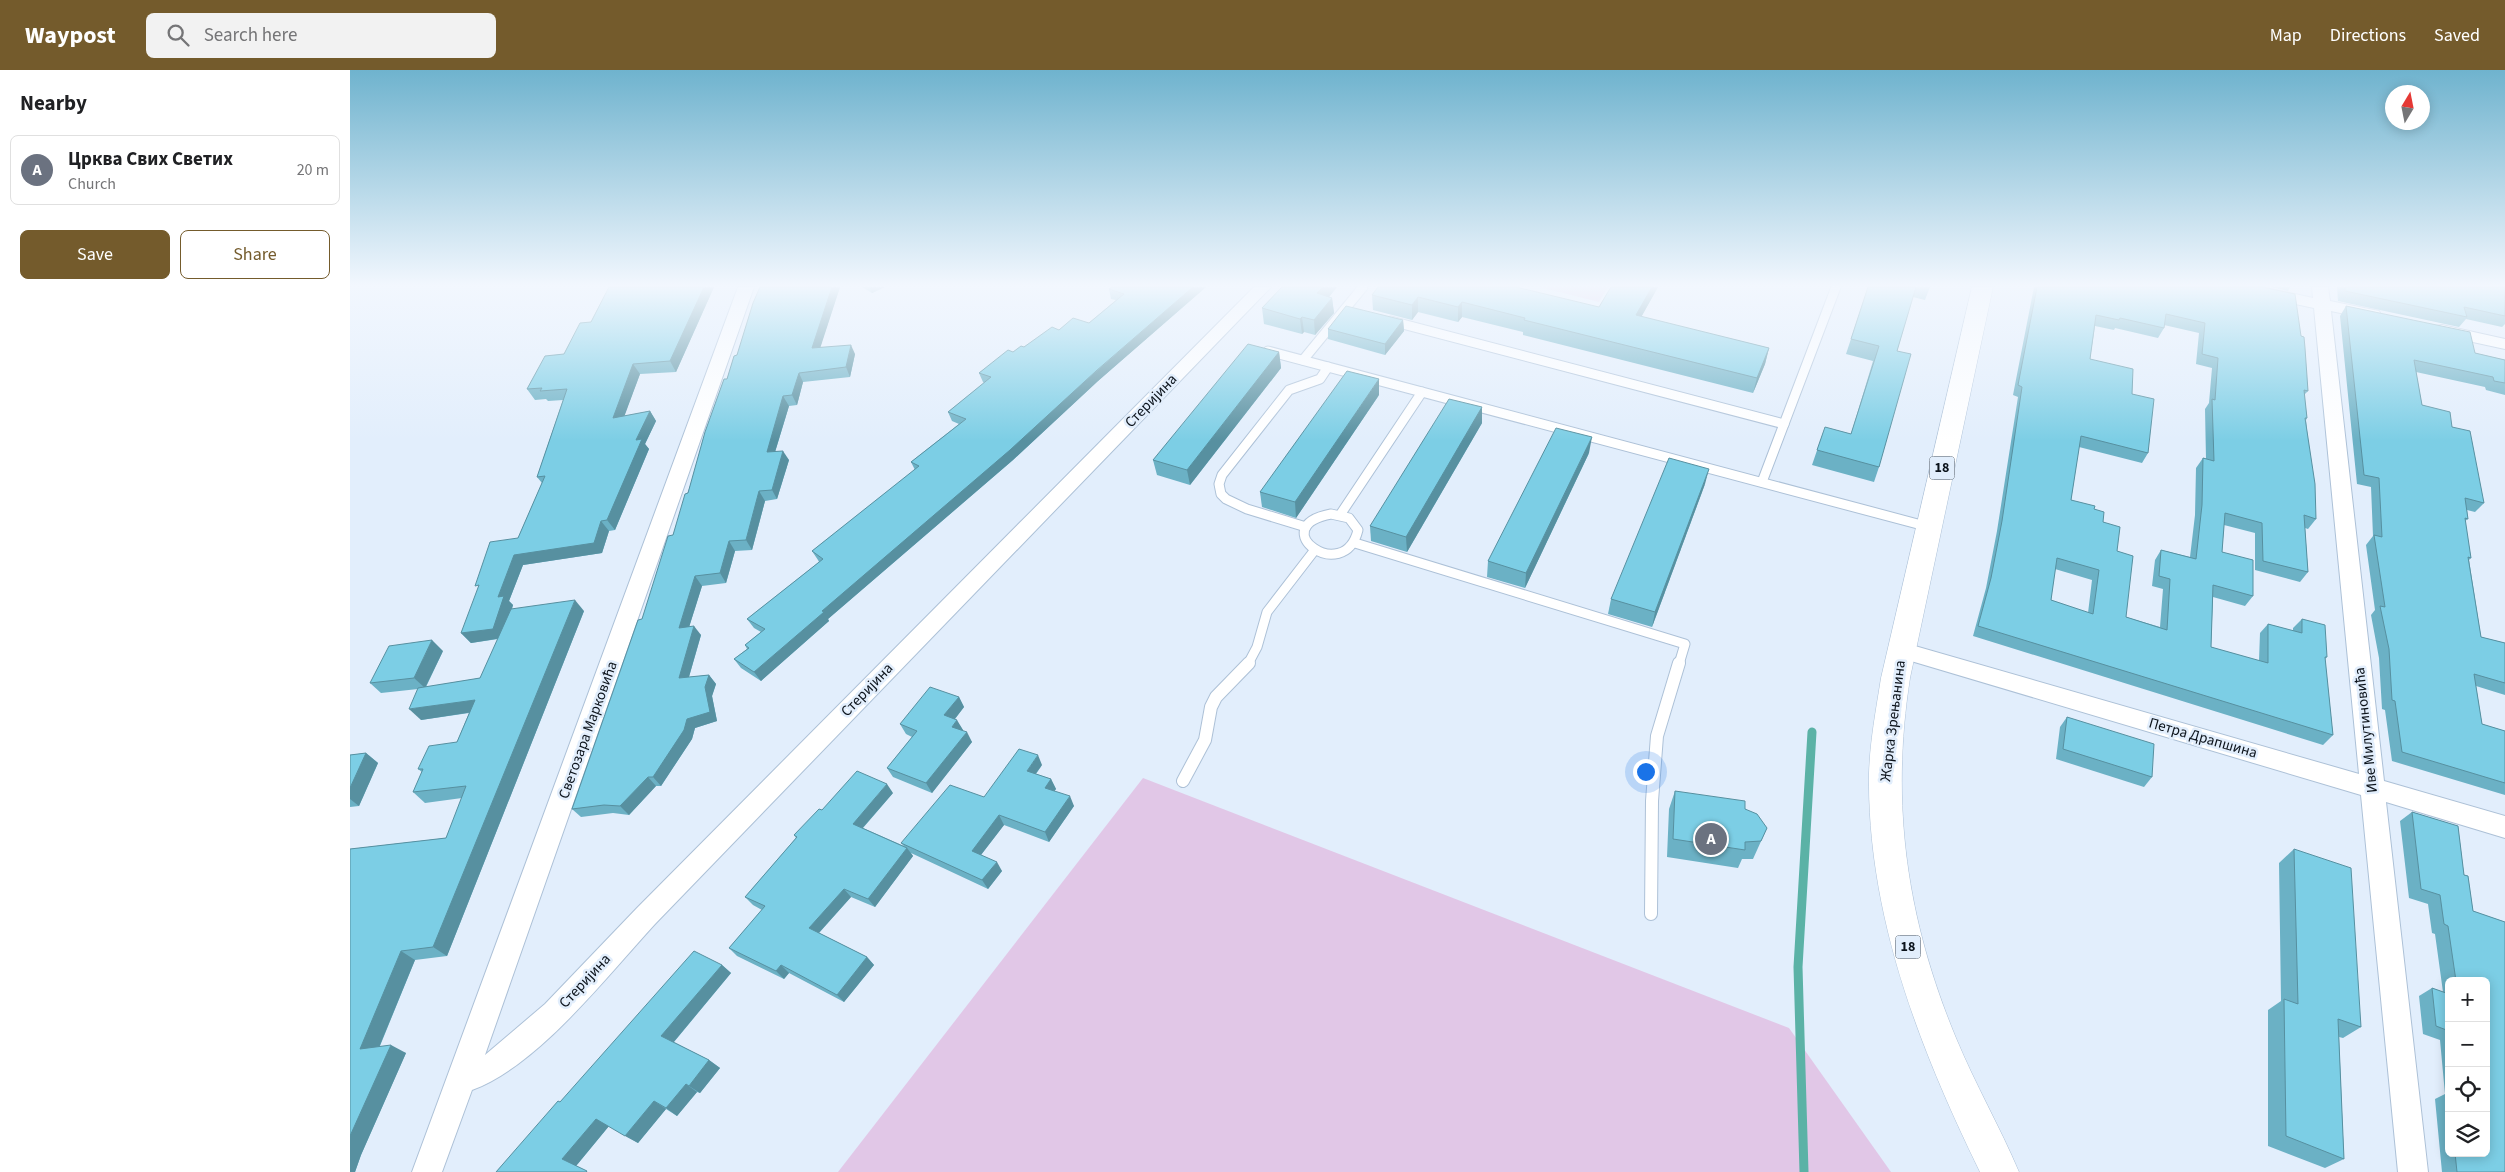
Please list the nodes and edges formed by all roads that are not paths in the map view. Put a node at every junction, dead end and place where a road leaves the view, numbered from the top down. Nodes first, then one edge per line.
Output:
1 (728, 338) edge
2 (1213, 338) edge
3 (1321, 338) edge
4 (1458, 338) edge
5 (1816, 338) edge
6 (1971, 338) edge
7 (2324, 338) edge
8 (2480, 338) edge
9 (2505, 344) edge
10 (1256, 348) edge
11 (1303, 360) junction
12 (1328, 367) junction
13 (1422, 392) junction
14 (1784, 424) junction
15 (1762, 482) junction
16 (1340, 515) junction
17 (1306, 526) junction
18 (1929, 527) junction
19 (1355, 543) junction
20 (1314, 551) junction
21 (1901, 650) junction
22 (1183, 781) dead end
23 (2372, 787) junction
24 (2505, 827) edge
25 (1651, 914) dead end
26 (462, 1080) junction
27 (427, 1172) edge
28 (2000, 1172) edge
29 (2413, 1172) edge

1 - 26 street, Светозара Марковића
2 - 26 street, Стеријина
3 - 11 lane
4 - 14 lane
5 - 14 lane
6 - 18 main road, Жарка Зрењанина / 18
7 - 23 street, Иве Милутиновића
8 - 9 street
10 - 11 lane
11 - 12 lane
12 - 13 lane
12 - 17 lane
13 - 15 lane
13 - 16 lane
14 - 15 lane
15 - 18 lane
16 - 17 lane
16 - 19 lane
17 - 20 lane
18 - 21 main road, Жарка Зрењанина / 18
19 - 20 lane
19 - 25 lane
20 - 22 lane
21 - 23 street, Петра Драпшина
21 - 28 main road, Жарка Зрењанина / 18
23 - 24 street, Петра Драпшина
23 - 29 street, Иве Милутиновића
26 - 27 street, Светозара Марковића

